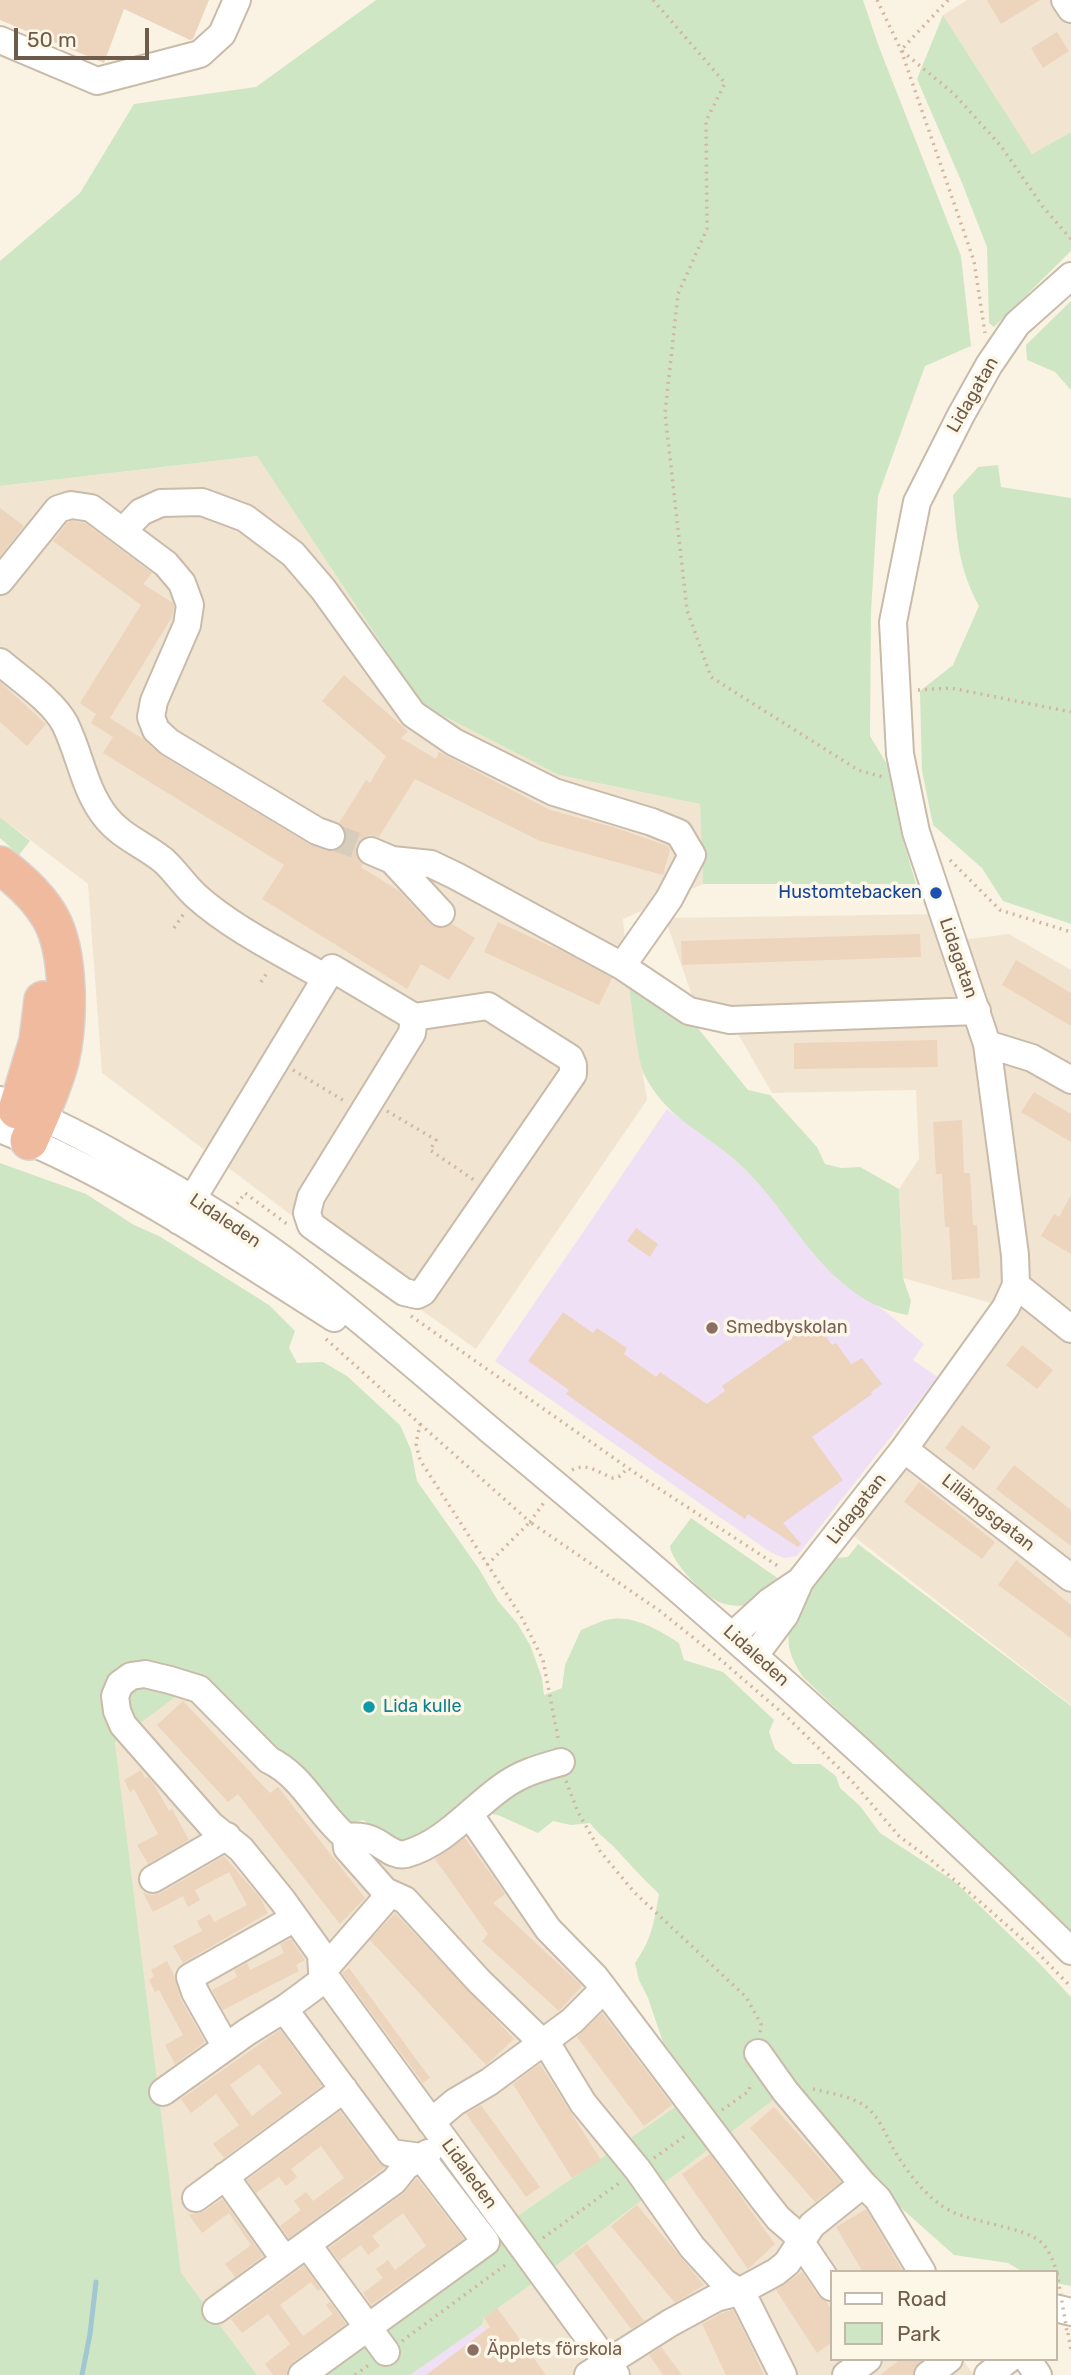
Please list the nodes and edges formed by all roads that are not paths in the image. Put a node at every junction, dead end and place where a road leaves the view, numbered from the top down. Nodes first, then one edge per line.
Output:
1 (237, 0) edge
2 (1065, 0) edge
3 (1071, 9) edge
4 (0, 40) edge
5 (1071, 276) edge
6 (123, 531) junction
7 (0, 581) edge
8 (0, 662) edge
9 (331, 836) tunnel mouth
10 (0, 865) edge
11 (0, 890) edge
12 (441, 914) dead end
13 (622, 966) junction
14 (326, 978) junction
15 (977, 1011) junction
16 (414, 1017) junction
17 (987, 1044) junction
18 (1071, 1080) edge
19 (16, 1121) edge
20 (193, 1198) junction
21 (179, 1221) junction
22 (1016, 1285) junction
23 (1071, 1329) edge
24 (427, 1377) junction
25 (904, 1449) junction
26 (794, 1577) junction
27 (1071, 1578) edge
28 (733, 1635) junction
29 (755, 1655) junction
30 (561, 1762) road end
31 (470, 1815) junction
32 (227, 1836) junction
33 (346, 1838) junction
34 (153, 1879) dead end
35 (385, 1891) junction
36 (295, 1918) junction
37 (1071, 1951) edge
38 (324, 1975) junction
39 (604, 1989) junction
40 (287, 2007) junction
41 (542, 2042) junction
42 (226, 2047) junction
43 (758, 2053) road end
44 (344, 2089) junction
45 (163, 2092) dead end
46 (439, 2133) junction
47 (421, 2157) junction
48 (225, 2176) junction
49 (863, 2184) junction
50 (196, 2198) dead end
51 (801, 2243) junction
52 (307, 2244) junction
53 (285, 2260) junction
54 (921, 2270) edge
55 (830, 2286) edge
56 (739, 2292) junction
57 (216, 2310) dead end
58 (368, 2328) junction
59 (386, 2352) road end
60 (865, 2361) edge
61 (946, 2361) edge
62 (1006, 2361) edge
63 (604, 2371) edge
64 (302, 2375) edge
65 (783, 2375) edge
66 (846, 2375) edge
67 (928, 2375) edge
68 (988, 2375) edge

1 - 4 street
2 - 3 street
5 - 15 street, Lidagatan
6 - 7 street
6 - 9 street
6 - 13 street
8 - 14 street
10 - 19 highway
11 - 19 highway
12 - 13 street
13 - 15 street
14 - 16 street
14 - 20 street
15 - 17 street, Lidagatan
16 - 16 street
17 - 18 street
17 - 22 street, Lidagatan
19 - 20 street, Lidaleden
19 - 21 street, Lidaleden
20 - 21 street
20 - 24 street, Lidaleden
21 - 24 street, Lidaleden
22 - 23 street
22 - 25 street, Lidagatan
24 - 28 street, Lidaleden
25 - 26 street, Lidagatan
25 - 27 street, Lillängsgatan
26 - 28 street, Lidagatan
26 - 29 street, Lidagatan
28 - 29 street, Lidaleden
29 - 37 street, Lidaleden
30 - 31 street
31 - 33 street
31 - 39 street
32 - 33 street, Lidaleden
32 - 34 street
32 - 36 street, Lidaleden
33 - 35 street
35 - 38 street
35 - 41 street
36 - 38 street, Lidaleden
36 - 42 street
38 - 40 street
38 - 46 street, Lidaleden
39 - 41 street
39 - 51 street
40 - 42 street
40 - 44 street
41 - 46 street
41 - 56 street
42 - 45 street
43 - 49 street
44 - 47 street
44 - 48 street
46 - 47 street
46 - 63 street, Lidaleden
47 - 52 street
47 - 58 street
48 - 50 street
48 - 53 street
49 - 51 street
49 - 54 street
51 - 55 street
51 - 56 street
52 - 53 street
52 - 58 street
53 - 57 street
56 - 63 street
56 - 65 street
58 - 59 street
58 - 64 street
60 - 66 street
61 - 67 street
62 - 68 street

